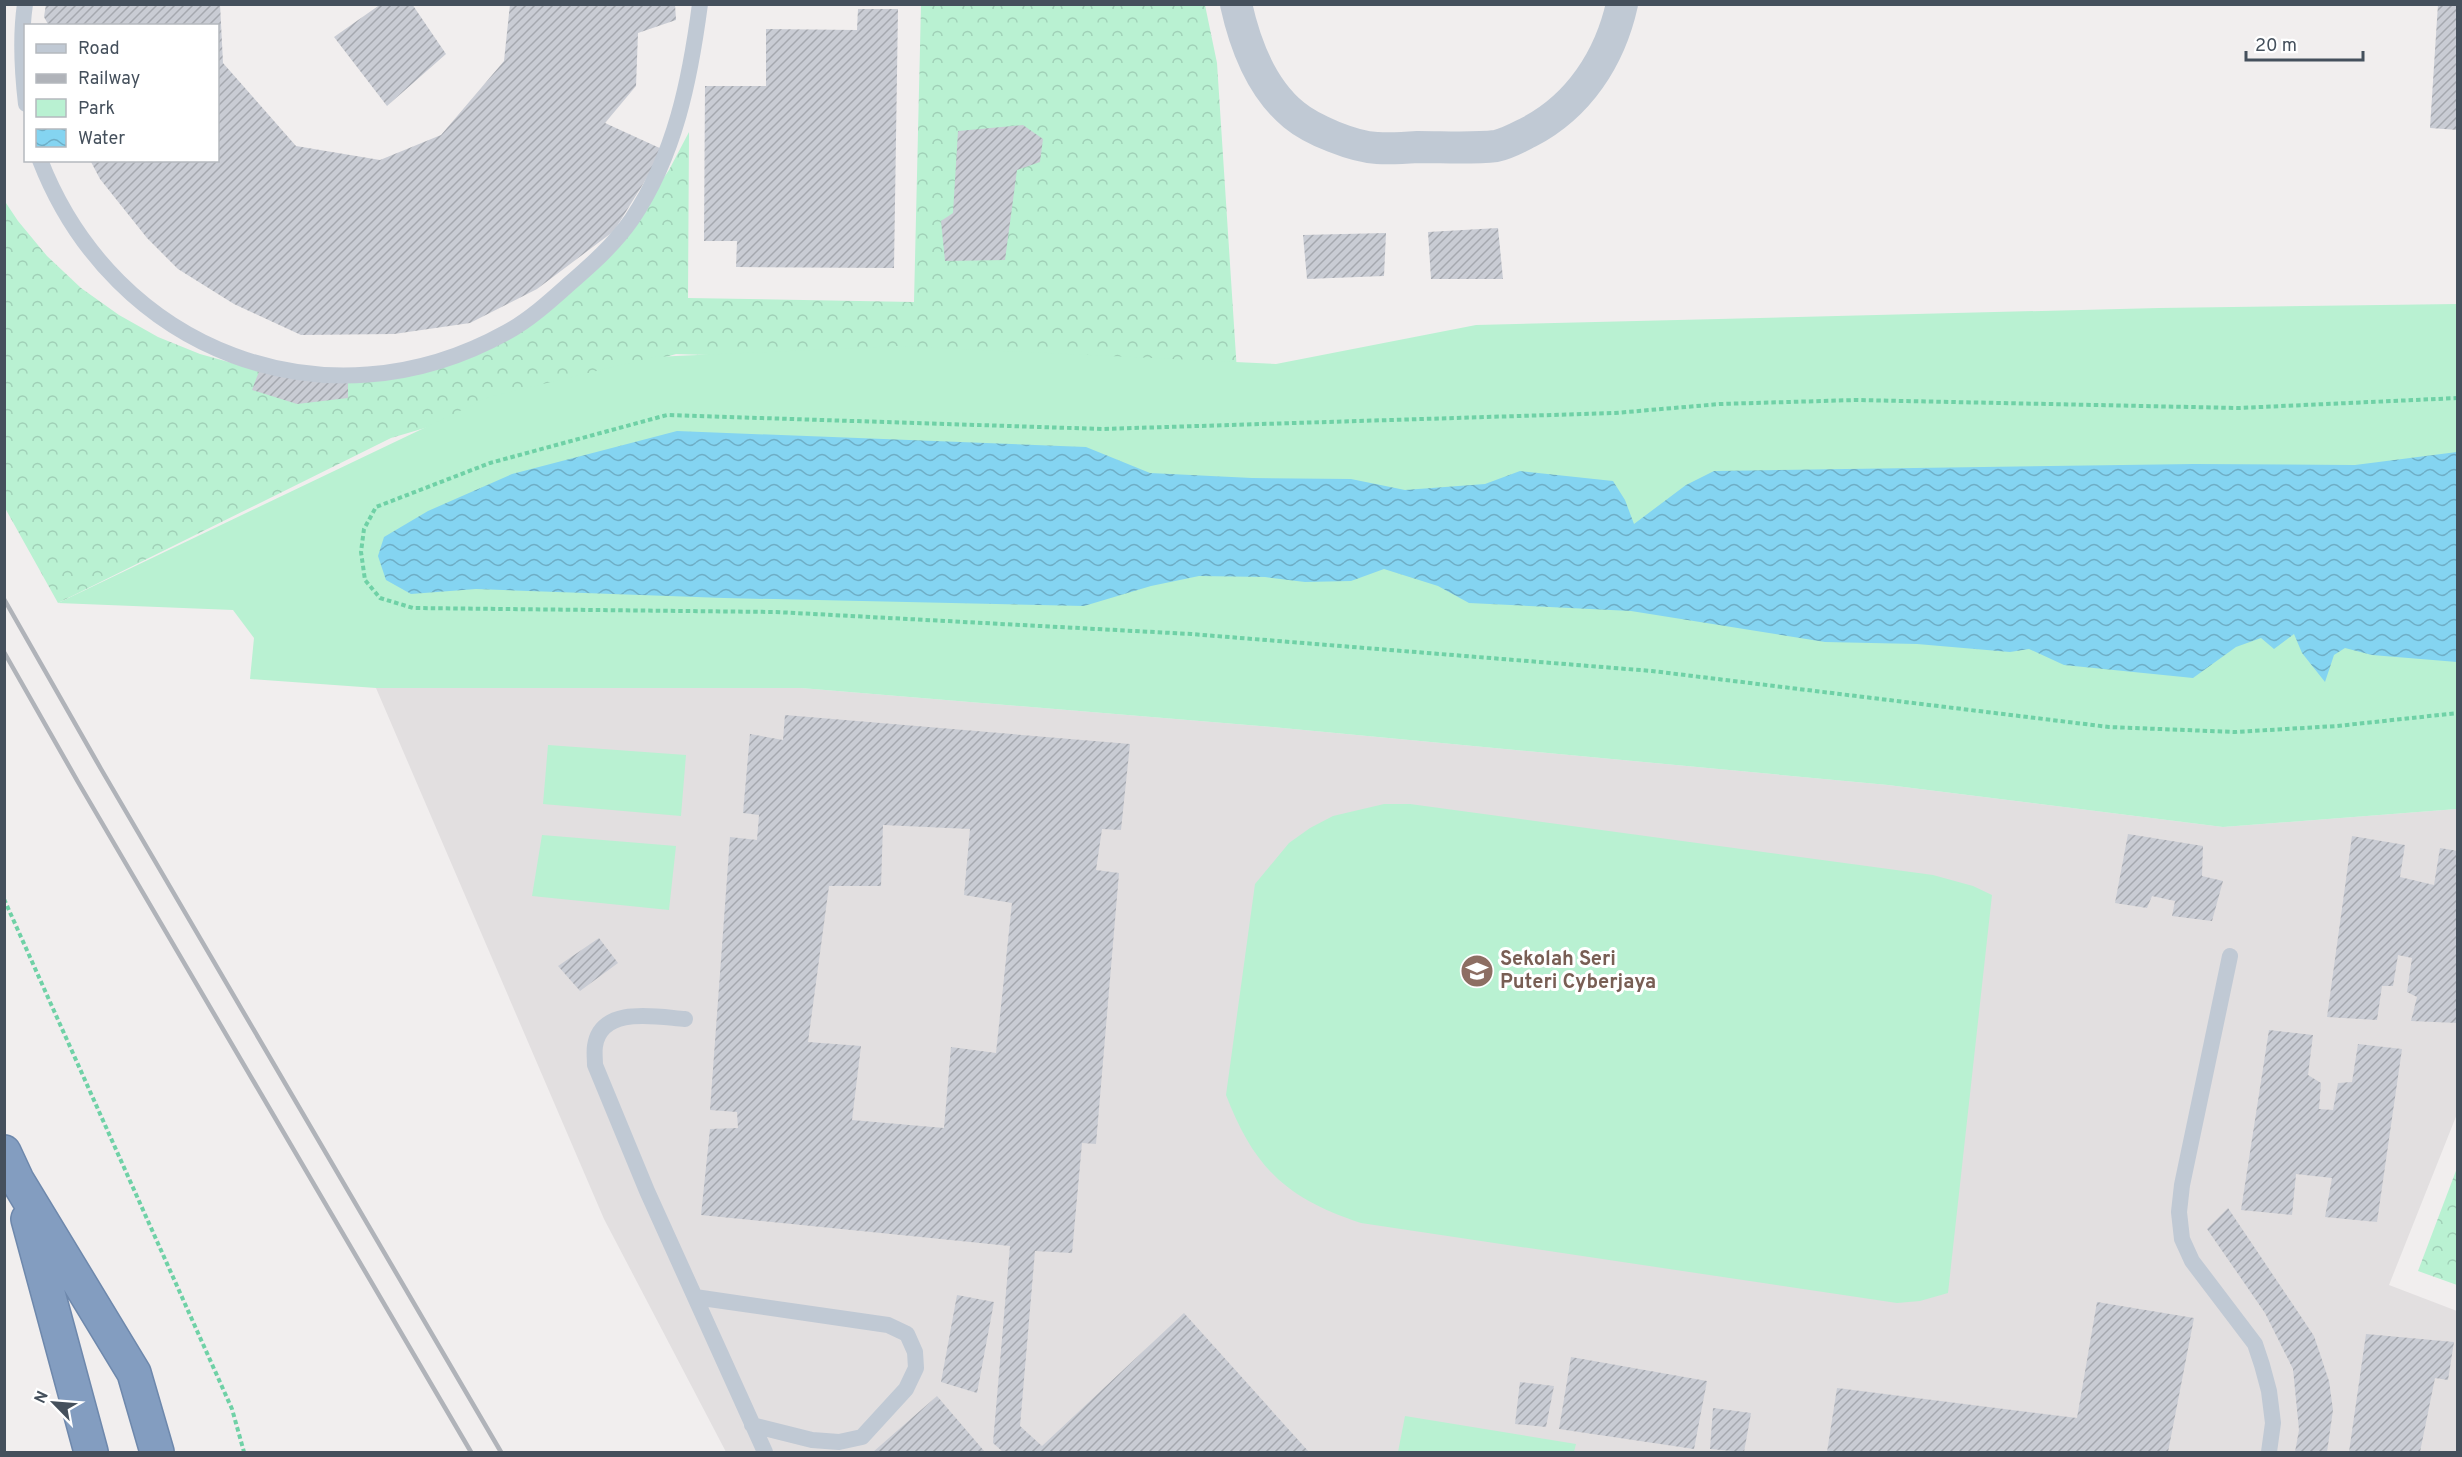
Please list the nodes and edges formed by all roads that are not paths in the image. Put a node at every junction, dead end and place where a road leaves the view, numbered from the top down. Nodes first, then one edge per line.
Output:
1 (25, 4) edge
2 (700, 4) edge
3 (1236, 4) edge
4 (1622, 4) edge
5 (24, 86) edge
6 (41, 162) edge
7 (2230, 956) dead end
8 (685, 1019) dead end
9 (11, 1166) edge
10 (695, 1297) junction
11 (752, 1425) junction
12 (91, 1452) edge
13 (157, 1452) edge
14 (765, 1452) edge
15 (2269, 1452) edge

1 - 5 lane
2 - 6 lane
3 - 4 street
7 - 15 lane
8 - 10 lane
9 - 12 highway
9 - 13 highway
10 - 11 lane
10 - 11 lane
11 - 14 lane

